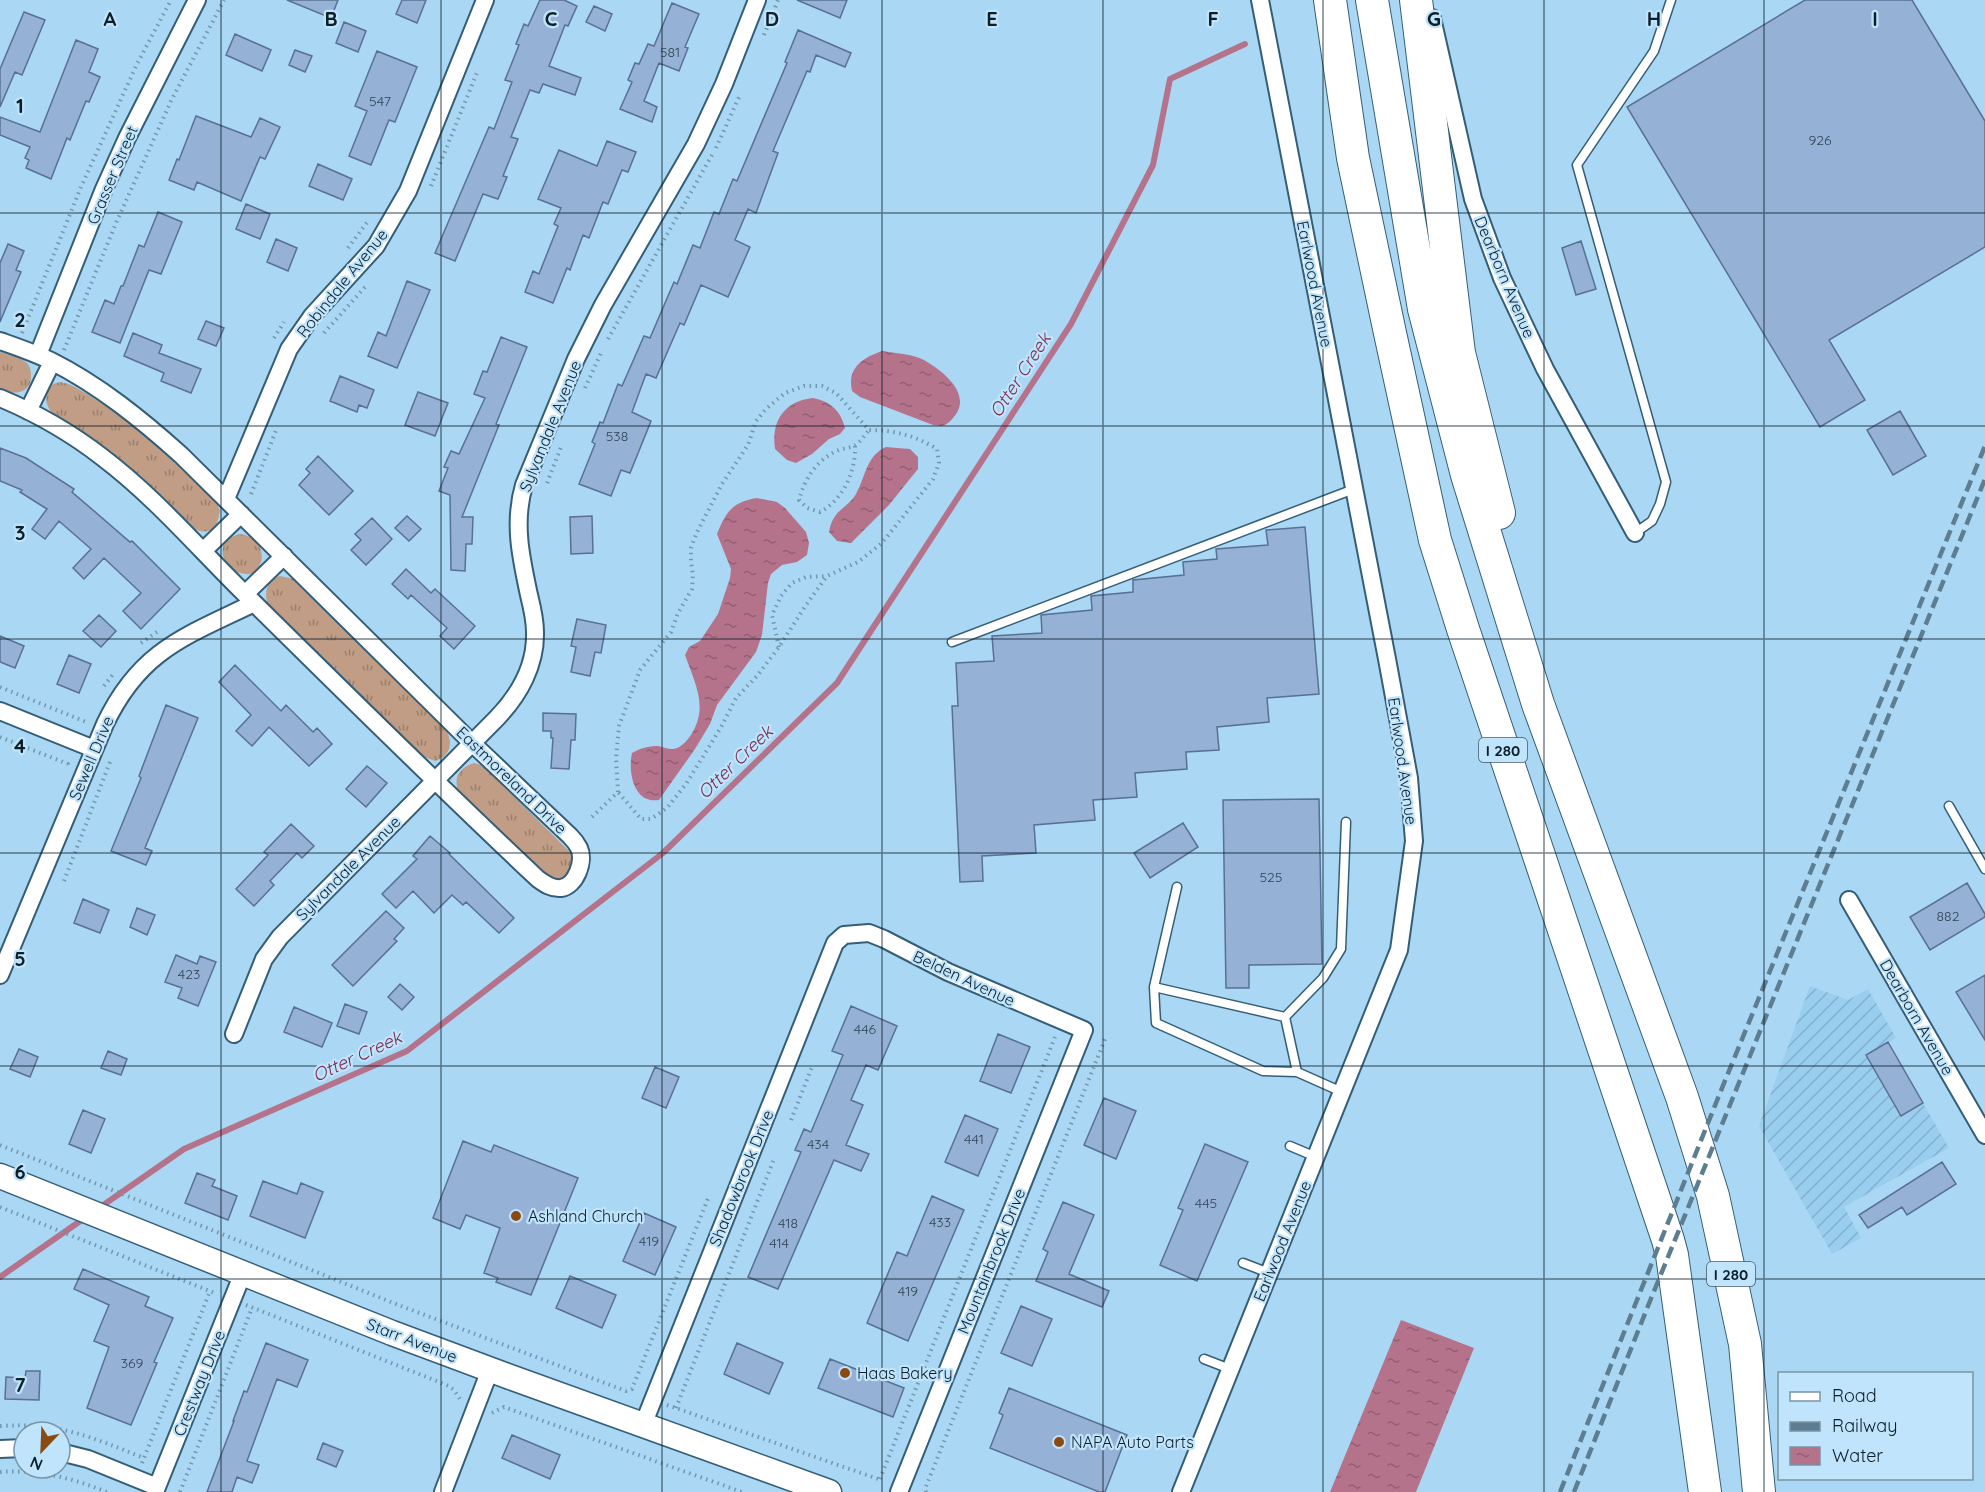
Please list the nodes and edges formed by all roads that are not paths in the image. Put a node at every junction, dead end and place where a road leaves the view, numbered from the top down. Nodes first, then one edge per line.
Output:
1 (197, 0) edge
2 (485, 0) edge
3 (757, 0) edge
4 (1260, 0) edge
5 (1330, 0) edge
6 (1372, 0) edge
7 (1416, 0) edge
8 (1428, 0) edge
9 (1671, 0) edge
10 (0, 340) edge
11 (44, 354) junction
12 (0, 398) edge
13 (28, 411) junction
14 (1354, 489) junction
15 (229, 492) junction
16 (244, 508) junction
17 (1635, 533) joint
18 (203, 551) junction
19 (284, 556) junction
20 (250, 599) junction
21 (952, 642) dead end
22 (1538, 704) junction
23 (0, 711) edge
24 (472, 743) junction
25 (94, 749) junction
26 (436, 780) junction
27 (1949, 806) dead end
28 (1346, 822) dead end
29 (1985, 868) edge
30 (1177, 887) dead end
31 (1849, 900) dead end
32 (844, 935) joint
33 (0, 975) edge
34 (1154, 987) junction
35 (1285, 1017) junction
36 (1084, 1030) joint
37 (234, 1034) dead end
38 (1297, 1072) junction
39 (1342, 1092) junction
40 (1985, 1135) edge
41 (1290, 1146) dead end
42 (1316, 1156) junction
43 (0, 1176) edge
44 (1243, 1263) dead end
45 (243, 1273) junction
46 (1269, 1273) junction
47 (1204, 1359) dead end
48 (1230, 1369) junction
49 (490, 1370) junction
50 (643, 1425) junction
51 (72, 1455) edge
52 (156, 1489) edge
53 (443, 1492) edge
54 (829, 1492) edge
55 (899, 1492) edge
56 (1181, 1492) edge
57 (1705, 1492) edge
58 (1759, 1492) edge

1 - 11 street, Grasser Street
2 - 15 street, Robindale Avenue
3 - 24 street, Sylvandale Avenue
4 - 14 street, Earlwood Avenue
5 - 57 highway, I 280
6 - 22 highway, I 280
7 - 22 highway
8 - 17 street, Dearborn Avenue
9 - 17 lane
10 - 11 street, Eastmoreland Drive
11 - 13 street, Grasser Street
11 - 15 street, Eastmoreland Drive
12 - 13 street, Eastmoreland Drive
13 - 18 street, Eastmoreland Drive
14 - 21 lane
14 - 39 street, Earlwood Avenue
15 - 16 street, Eastmoreland Drive
16 - 18 street
16 - 19 street, Eastmoreland Drive
18 - 20 street, Eastmoreland Drive
19 - 20 street, Sewell Drive
19 - 24 street, Eastmoreland Drive
20 - 25 street, Sewell Drive
20 - 26 street, Eastmoreland Drive
22 - 58 highway, I 280
23 - 25 street
24 - 26 street, Sylvandale Avenue
24 - 26 street, Eastmoreland Drive
25 - 33 street, Sewell Drive
26 - 37 street, Sylvandale Avenue
27 - 29 lane
28 - 35 lane
30 - 34 lane
31 - 40 street, Dearborn Avenue
32 - 36 street, Belden Avenue
32 - 50 street, Shadowbrook Drive
34 - 35 lane
34 - 38 lane
35 - 38 lane
36 - 55 street, Mountainbrook Drive
38 - 39 lane
39 - 42 street, Earlwood Avenue
41 - 42 lane
42 - 46 street, Earlwood Avenue
43 - 45 main road, Starr Avenue
44 - 46 lane
45 - 49 main road, Starr Avenue
45 - 52 street, Crestway Drive
46 - 48 street, Earlwood Avenue
47 - 48 lane
48 - 56 street, Earlwood Avenue
49 - 50 main road, Starr Avenue
49 - 53 street
50 - 54 main road, Starr Avenue
51 - 52 street

